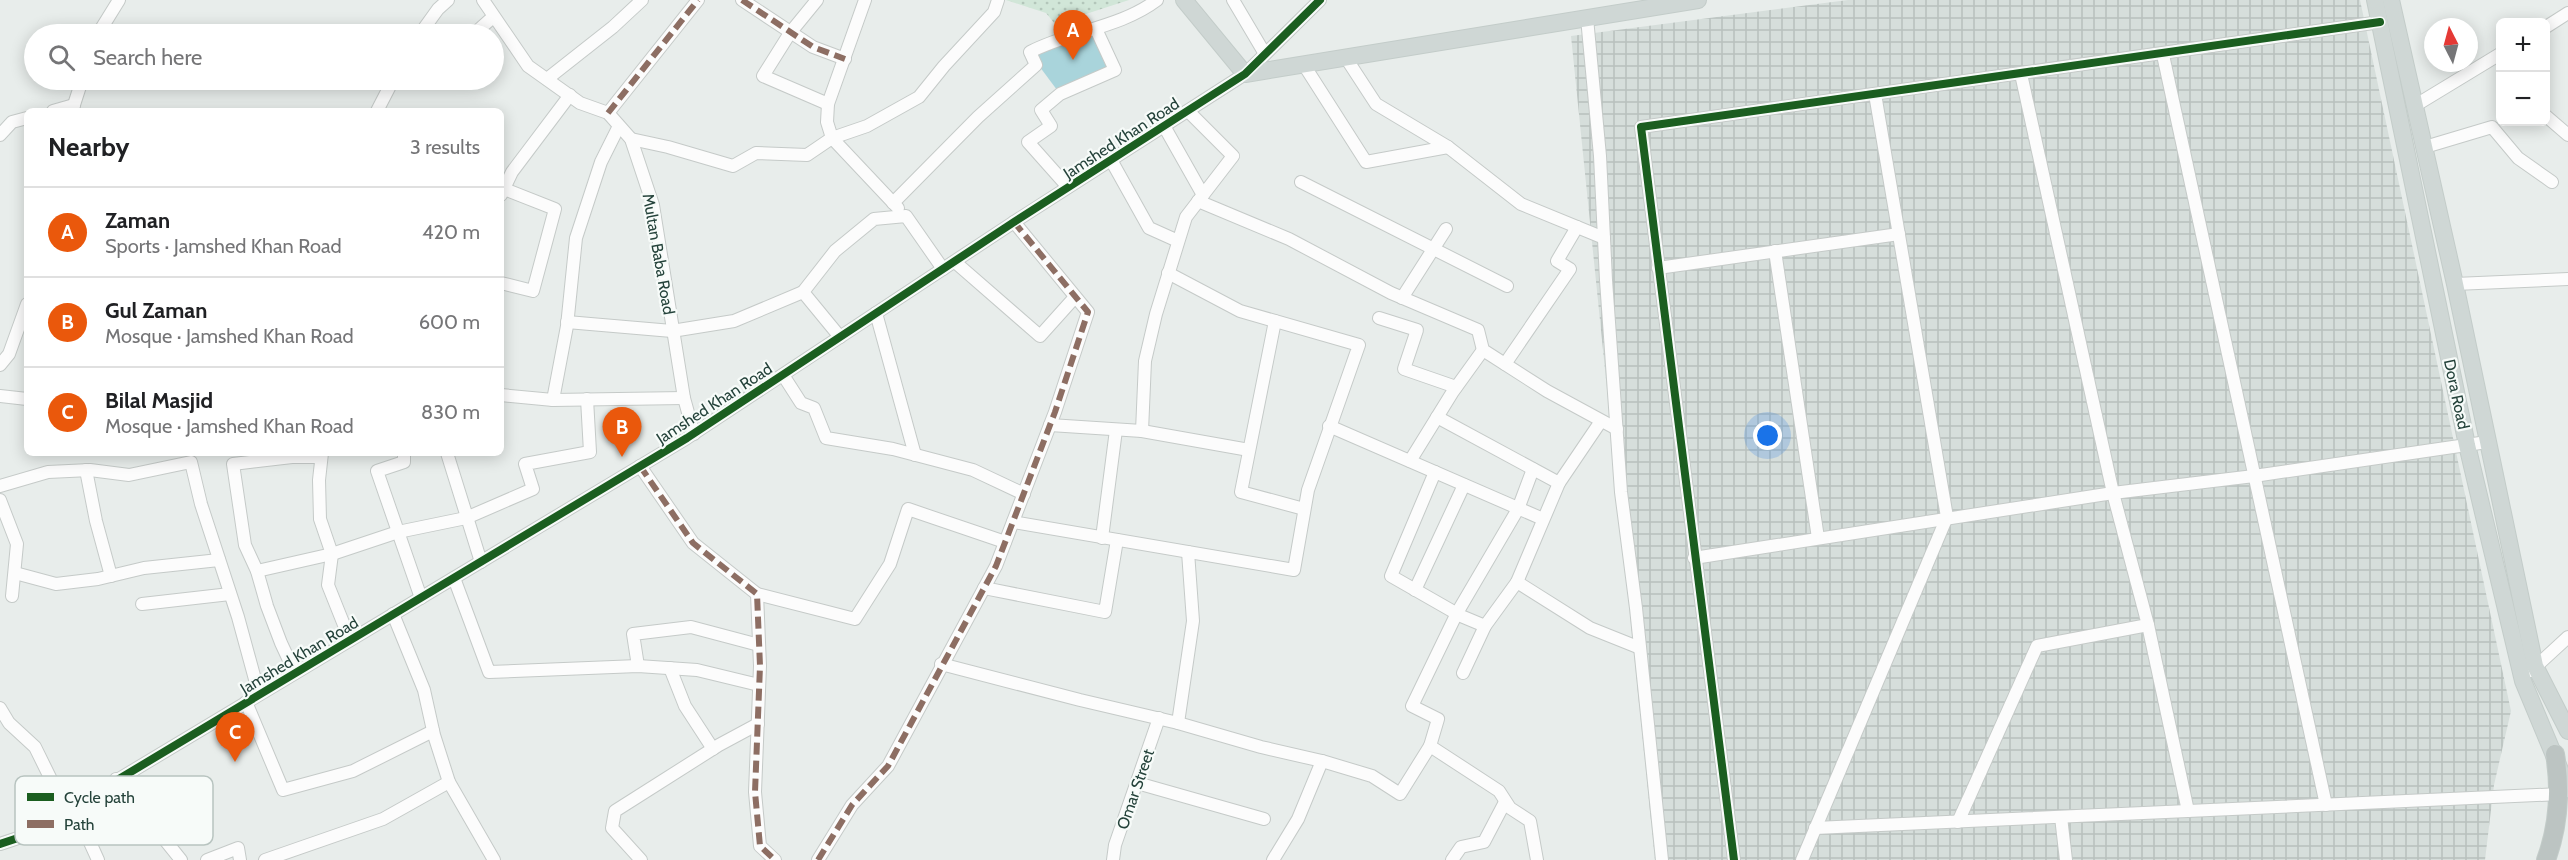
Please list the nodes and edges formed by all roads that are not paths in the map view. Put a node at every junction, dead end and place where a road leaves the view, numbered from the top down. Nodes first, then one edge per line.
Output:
1 (119, 0) edge
2 (448, 0) edge
3 (483, 0) edge
4 (642, 0) edge
5 (698, 0) edge
6 (742, 0) edge
7 (817, 0) edge
8 (866, 0) edge
9 (998, 0) edge
10 (1157, 0) edge
11 (1184, 0) edge
12 (1233, 0) edge
13 (1698, 0) edge
14 (2375, 0) edge
15 (2391, 0) edge
16 (1317, 1) edge
17 (2568, 13) edge
18 (493, 17) junction
19 (1587, 18) junction
20 (2380, 22) junction
21 (104, 24) edge
22 (427, 24) edge
23 (485, 24) edge
24 (498, 24) edge
25 (2550, 24) edge
26 (1096, 29) junction
27 (504, 32) edge
28 (790, 33) junction
29 (1265, 54) junction
30 (2163, 55) junction
31 (2496, 56) edge
32 (1346, 58) junction
33 (845, 59) junction
34 (1304, 65) junction
35 (1245, 74) junction
36 (2021, 74) junction
37 (547, 79) junction
38 (79, 90) edge
39 (388, 90) edge
40 (1875, 94) junction
41 (570, 95) junction
42 (828, 104) junction
43 (2416, 105) junction
44 (73, 108) edge
45 (378, 108) edge
46 (1188, 111) junction
47 (2398, 111) junction
48 (609, 113) junction
49 (24, 119) edge
50 (2550, 119) edge
51 (620, 126) junction
52 (1164, 126) junction
53 (0, 135) edge
54 (2568, 135) edge
55 (832, 138) junction
56 (632, 139) junction
57 (1448, 147) junction
58 (2425, 147) junction
59 (1111, 160) junction
60 (1301, 182) dead end
61 (2552, 182) dead end
62 (1068, 187) junction
63 (504, 189) edge
64 (504, 194) edge
65 (1200, 198) junction
66 (893, 203) junction
67 (906, 216) junction
68 (1014, 222) junction
69 (1577, 227) junction
70 (1446, 229) dead end
71 (1899, 234) junction
72 (1604, 238) junction
73 (1179, 241) junction
74 (1433, 250) junction
75 (1775, 252) junction
76 (954, 262) junction
77 (1658, 268) junction
78 (943, 269) junction
79 (1168, 273) junction
80 (2568, 279) edge
81 (504, 284) edge
82 (2455, 284) junction
83 (1507, 286) dead end
84 (803, 292) junction
85 (1075, 297) junction
86 (1402, 298) junction
87 (876, 313) junction
88 (1378, 318) dead end
89 (24, 319) edge
90 (1275, 321) junction
91 (567, 322) junction
92 (672, 331) junction
93 (840, 337) junction
94 (1483, 350) junction
95 (1506, 364) junction
96 (0, 365) edge
97 (783, 375) junction
98 (1456, 387) junction
99 (504, 395) edge
100 (0, 396) edge
101 (684, 398) junction
102 (24, 399) edge
103 (587, 399) junction
104 (553, 400) junction
105 (1437, 417) junction
106 (1601, 421) junction
107 (1050, 425) junction
108 (1329, 426) junction
109 (1617, 429) junction
110 (1116, 430) junction
111 (1142, 431) junction
112 (694, 434) junction
113 (2487, 442) junction
114 (2468, 445) junction
115 (1249, 450) junction
116 (915, 455) junction
117 (306, 456) edge
118 (321, 456) edge
119 (404, 456) edge
120 (448, 456) edge
121 (1410, 461) junction
122 (640, 466) junction
123 (1533, 469) junction
124 (86, 470) junction
125 (1435, 472) junction
126 (2254, 476) junction
127 (1559, 483) junction
128 (1464, 485) junction
129 (0, 486) edge
130 (2113, 493) junction
131 (1024, 494) junction
132 (0, 500) edge
133 (1305, 509) junction
134 (1518, 509) junction
135 (466, 518) junction
136 (1947, 518) junction
137 (1543, 519) junction
138 (1013, 522) junction
139 (398, 532) junction
140 (1102, 538) junction
141 (1818, 538) junction
142 (1117, 540) junction
143 (1005, 542) junction
144 (1188, 552) junction
145 (332, 554) junction
146 (1694, 558) junction
147 (219, 560) junction
148 (481, 562) junction
149 (257, 571) junction
150 (15, 573) junction
151 (111, 576) junction
152 (454, 578) junction
153 (1517, 582) junction
154 (984, 588) junction
155 (1415, 590) junction
156 (230, 594) junction
157 (757, 594) junction
158 (12, 596) dead end
159 (421, 598) junction
160 (142, 604) dead end
161 (1456, 613) junction
162 (393, 614) junction
163 (2148, 625) junction
164 (1485, 626) junction
165 (2568, 637) edge
166 (350, 640) junction
167 (759, 645) junction
168 (1640, 648) junction
169 (941, 664) junction
170 (638, 666) junction
171 (2535, 666) junction
172 (670, 668) junction
173 (295, 673) junction
174 (1463, 673) dead end
175 (2523, 681) junction
176 (759, 685) junction
177 (259, 694) junction
178 (246, 702) junction
179 (0, 708) edge
180 (1159, 718) junction
181 (1178, 723) junction
182 (758, 724) junction
183 (2567, 729) edge
184 (433, 731) junction
185 (1430, 746) junction
186 (713, 749) junction
187 (2555, 754) joint
188 (1322, 761) junction
189 (49, 776) edge
190 (121, 776) edge
191 (449, 782) junction
192 (1137, 783) junction
193 (2564, 788) edge
194 (1505, 801) junction
195 (2326, 805) junction
196 (2188, 812) junction
197 (2061, 817) junction
198 (1264, 819) dead end
199 (1958, 822) junction
200 (1815, 828) junction
201 (15, 839) edge
202 (0, 844) edge
203 (91, 845) edge
204 (169, 845) edge
205 (98, 860) edge
206 (181, 860) edge
207 (207, 860) edge
208 (240, 860) edge
209 (265, 860) edge
210 (494, 860) edge
211 (641, 860) edge
212 (774, 860) edge
213 (818, 860) edge
214 (1113, 860) edge
215 (1273, 860) edge
216 (1452, 860) edge
217 (1537, 860) edge
218 (1662, 860) edge
219 (1734, 860) edge
220 (1802, 860) edge
221 (2066, 860) edge
222 (2546, 860) edge

1 - 21 street
2 - 22 street
3 - 18 street
4 - 37 street
5 - 48 street
6 - 28 street
7 - 28 street
8 - 33 street
9 - 55 street
10 - 26 street
11 - 35 main road
12 - 29 street
13 - 19 main road
14 - 20 main road, Dora Road
15 - 43 main road
16 - 29 street, Jamshed Khan Road
17 - 25 street
18 - 23 street
18 - 24 street
19 - 32 main road
19 - 72 street
20 - 30 street
20 - 47 main road, Dora Road
26 - 62 street
26 - 66 street
27 - 37 street
28 - 33 street
28 - 42 street
29 - 35 street, Jamshed Khan Road
30 - 36 street
30 - 126 street
31 - 43 street
32 - 34 main road
32 - 57 street
33 - 42 street
34 - 35 main road
34 - 57 street
35 - 46 street, Jamshed Khan Road
36 - 40 street
36 - 130 street
37 - 41 street
38 - 44 street
39 - 45 street
40 - 71 street
40 - 77 street
41 - 48 street
41 - 63 street
42 - 55 street
43 - 47 main road
43 - 58 main road
46 - 52 street, Jamshed Khan Road
46 - 65 street
47 - 114 main road, Dora Road
48 - 51 street, Multan Baba Road
49 - 53 street
50 - 54 street
51 - 56 street, Multan Baba Road
51 - 91 street
52 - 59 street, Jamshed Khan Road
52 - 65 street
55 - 56 street
55 - 66 street
56 - 92 street, Multan Baba Road
57 - 69 street
58 - 61 street
58 - 82 main road
59 - 62 street, Jamshed Khan Road
59 - 73 street
60 - 74 street
62 - 68 street, Jamshed Khan Road
64 - 81 street
65 - 73 street
65 - 86 street
66 - 67 street
67 - 78 street
67 - 84 street
68 - 76 street, Jamshed Khan Road
68 - 85 street
69 - 72 street
69 - 95 street
70 - 74 street
71 - 75 street
71 - 136 street
72 - 109 street
73 - 79 street
74 - 83 street
74 - 86 street
75 - 77 street
75 - 141 street
76 - 78 street, Jamshed Khan Road
76 - 85 street
77 - 146 street
78 - 87 street, Jamshed Khan Road
79 - 90 street
79 - 111 street
80 - 82 street
82 - 113 main road
84 - 92 street
84 - 93 street
85 - 107 street
86 - 94 street
87 - 93 street, Jamshed Khan Road
87 - 116 street
88 - 98 street
89 - 96 street
90 - 108 street
90 - 115 street
91 - 92 street
91 - 104 street
92 - 101 street, Multan Baba Road
93 - 97 street, Jamshed Khan Road
94 - 95 street
94 - 98 street
95 - 106 street
97 - 112 street, Jamshed Khan Road
97 - 116 street
98 - 105 street
99 - 104 street
100 - 102 street
101 - 103 street
101 - 112 street, Multan Baba Road
103 - 104 street
103 - 135 street
105 - 121 street
105 - 123 street
106 - 109 street
106 - 127 street
107 - 110 street
107 - 131 street
108 - 121 street
108 - 133 street
109 - 168 street
110 - 111 street
110 - 140 street
111 - 115 street
112 - 122 street, Jamshed Khan Road
113 - 114 street
113 - 171 main road
114 - 126 street
114 - 175 main road, Dora Road
115 - 133 street
116 - 131 street
117 - 149 street
118 - 145 street
119 - 139 street
120 - 135 street
121 - 125 street
122 - 148 street, Jamshed Khan Road
122 - 157 street
123 - 127 street
123 - 134 street
124 - 129 street
124 - 147 street
124 - 151 street
125 - 128 street
125 - 155 street
126 - 130 street
126 - 195 street
127 - 137 street
128 - 134 street
128 - 155 street
130 - 136 street
130 - 163 street
131 - 138 street
132 - 150 street
133 - 144 street
134 - 137 street
134 - 161 street
135 - 139 street
135 - 148 street
136 - 141 street
136 - 200 street
137 - 153 street
138 - 140 street
138 - 143 street
139 - 145 street
139 - 159 street
140 - 142 street
141 - 146 street
142 - 144 street
142 - 154 street
143 - 154 street
143 - 157 street
144 - 181 street
145 - 149 street
145 - 166 street
146 - 219 street
147 - 151 street
147 - 156 street
148 - 152 street, Jamshed Khan Road
149 - 173 street
150 - 151 street
150 - 158 street
152 - 159 street, Jamshed Khan Road
152 - 170 street
153 - 164 street
153 - 168 street
154 - 169 street
155 - 161 street
156 - 160 street
156 - 177 street
157 - 167 street
159 - 162 street, Jamshed Khan Road
161 - 164 street
161 - 185 street
162 - 166 street, Jamshed Khan Road
162 - 184 street
163 - 196 street
163 - 199 street
164 - 174 street
165 - 171 street
166 - 173 street, Jamshed Khan Road
167 - 170 street
167 - 176 street
168 - 218 street
169 - 180 street
169 - 213 street
170 - 172 street
171 - 175 street
171 - 183 main road
172 - 176 street
172 - 186 street
173 - 177 street, Jamshed Khan Road
175 - 187 main road, Dora Road
176 - 182 street
177 - 178 street, Jamshed Khan Road
178 - 184 street
178 - 190 street, Jamshed Khan Road
179 - 189 street
180 - 181 street
180 - 192 street, Omar Street
181 - 188 street
182 - 186 street
182 - 212 street
184 - 191 street
185 - 188 street
185 - 194 street
186 - 211 street
187 - 193 highway
188 - 215 street
191 - 209 street
191 - 210 street
192 - 198 street
192 - 214 street, Omar Street
193 - 195 street
193 - 222 highway
194 - 216 street
194 - 217 street
195 - 196 street
196 - 197 street
197 - 199 street
197 - 221 street
199 - 200 street
200 - 220 street
201 - 202 street, Jamshed Khan Road
203 - 205 street
204 - 206 street
207 - 208 street

